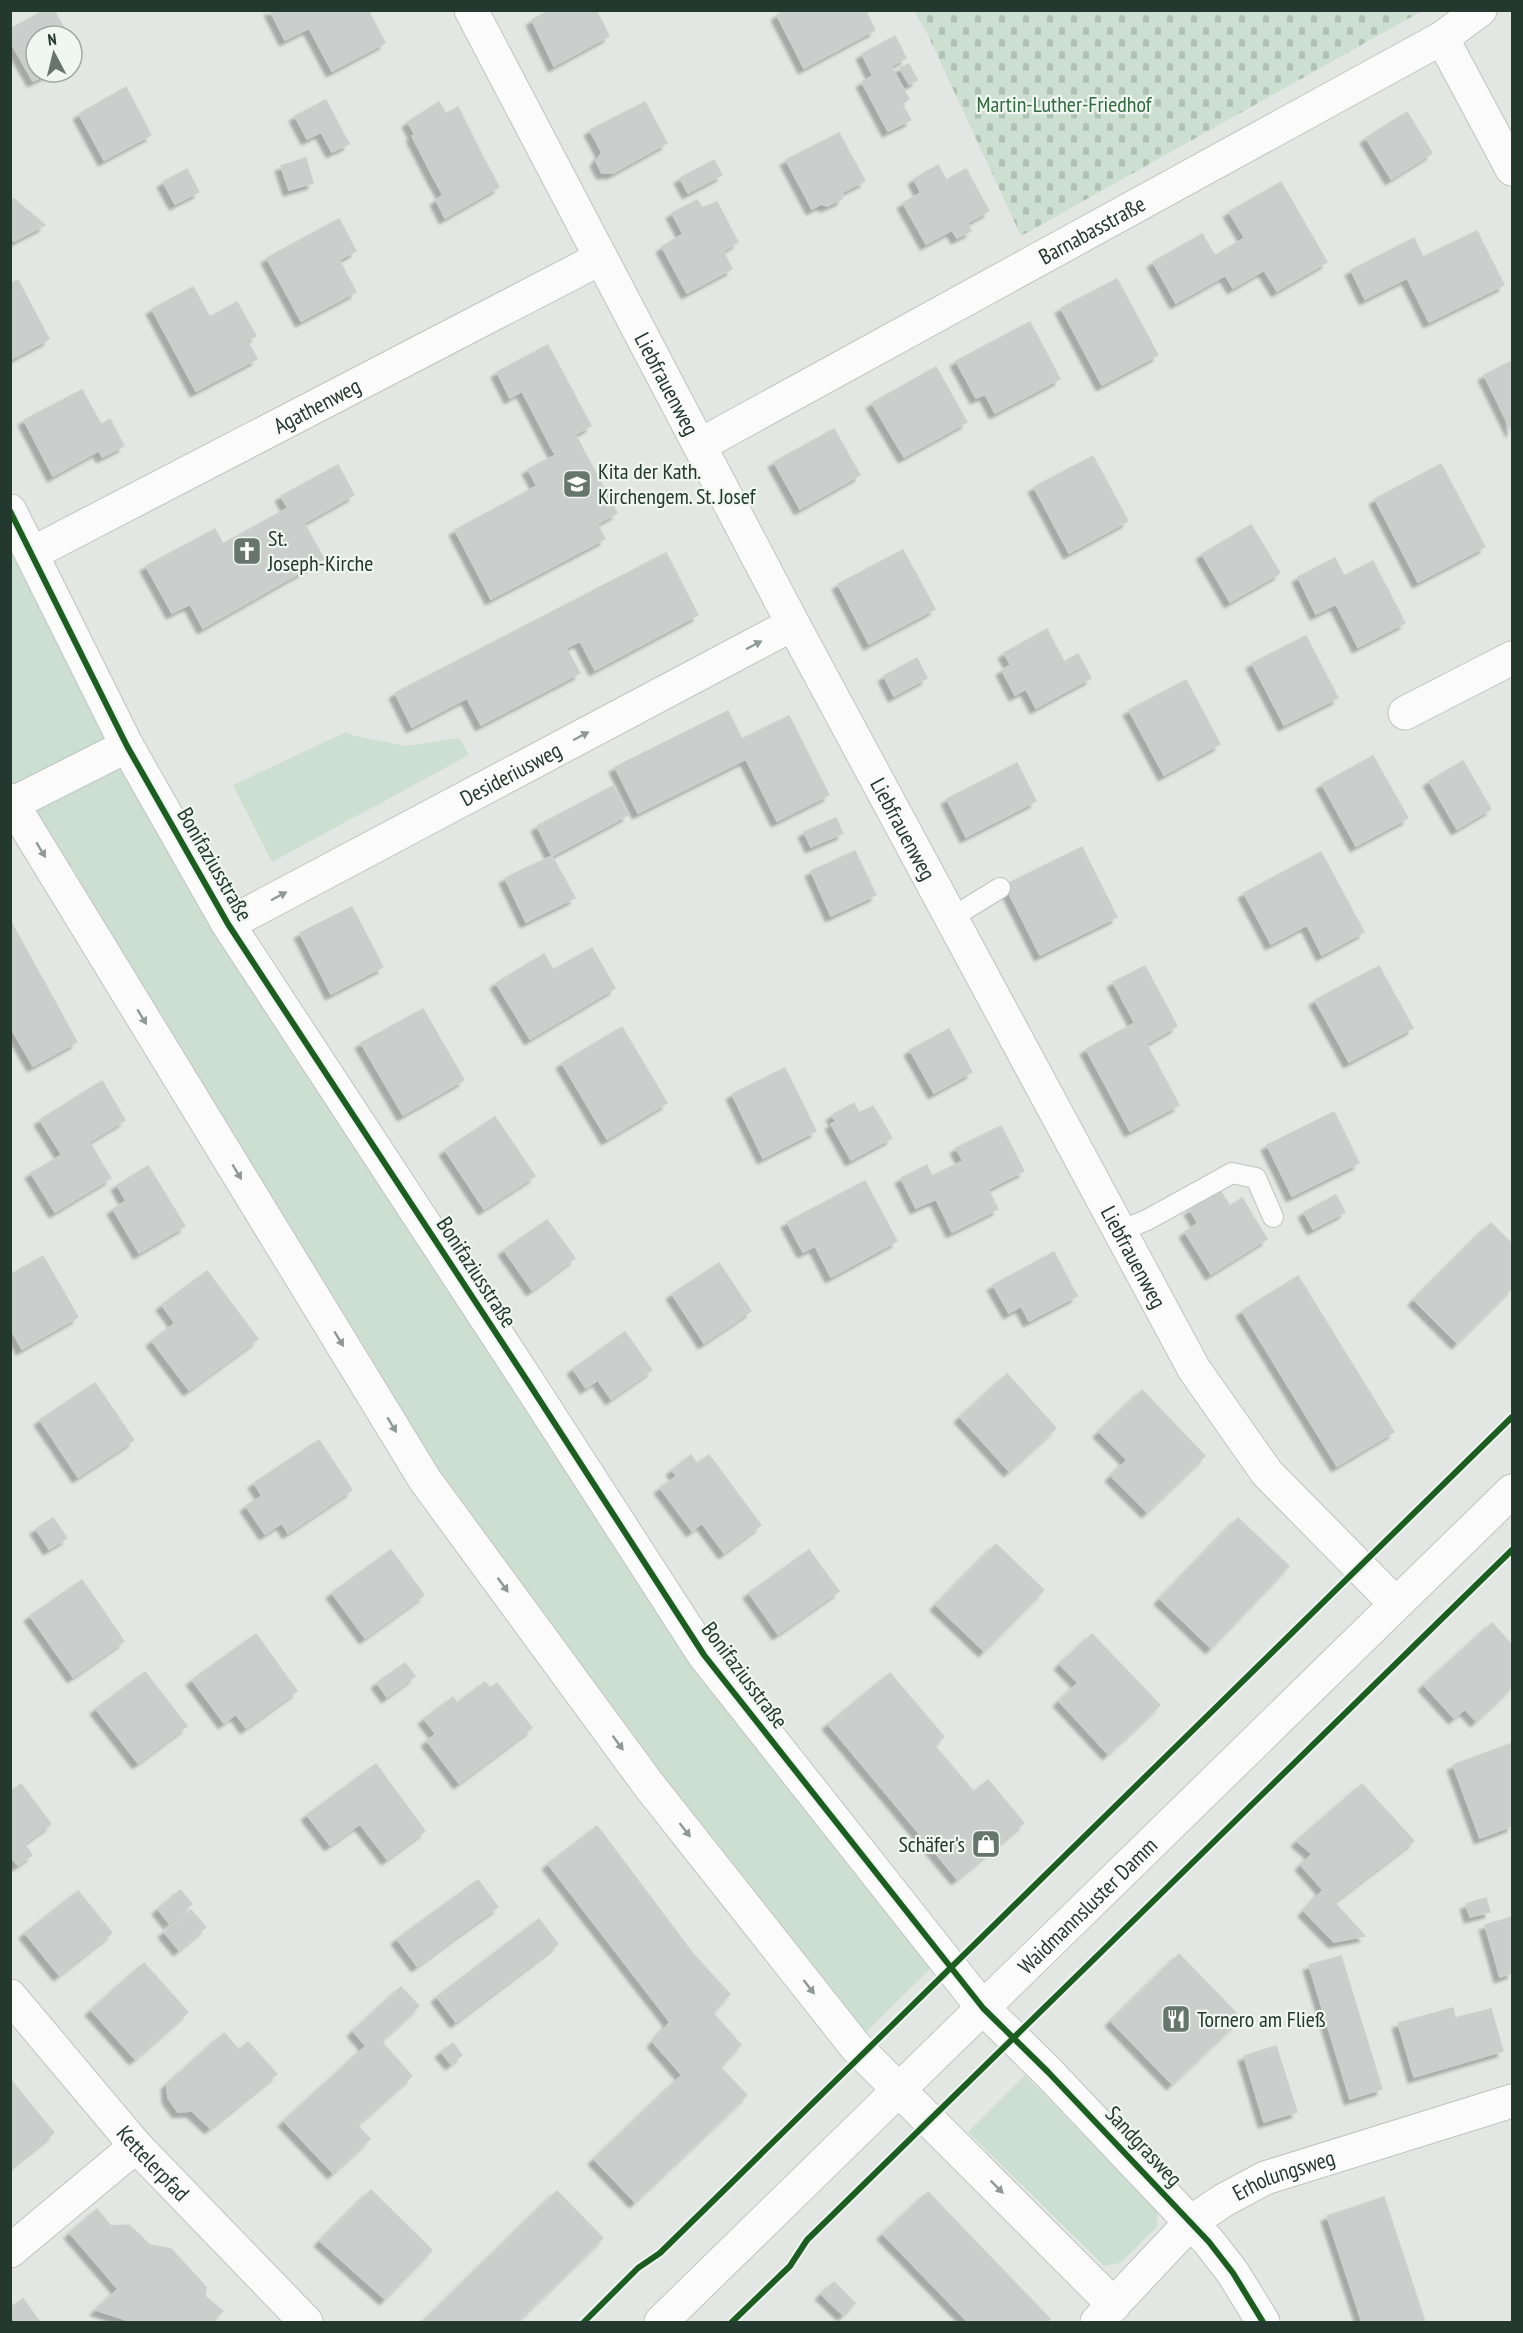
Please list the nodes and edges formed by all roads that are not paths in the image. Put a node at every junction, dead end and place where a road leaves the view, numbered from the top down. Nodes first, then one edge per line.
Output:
1 (471, 10) edge
2 (1480, 10) edge
3 (1442, 38) junction
4 (1512, 169) edge
5 (601, 258) junction
6 (699, 445) junction
7 (10, 511) edge
8 (33, 553) junction
9 (793, 624) junction
10 (1512, 658) edge
11 (1405, 713) dead end
12 (127, 746) junction
13 (11, 803) edge
14 (1000, 888) dead end
15 (951, 918) junction
16 (228, 924) junction
17 (1273, 1217) dead end
18 (1120, 1232) junction
19 (1512, 1491) edge
20 (1396, 1604) junction
21 (10, 1996) edge
22 (983, 2008) junction
23 (900, 2088) junction
24 (1512, 2101) edge
25 (136, 2146) junction
26 (1191, 2222) junction
27 (10, 2251) edge
28 (1105, 2314) edge
29 (306, 2322) edge
30 (661, 2322) edge
31 (1263, 2322) edge

1 - 5 street, Liebfrauenweg
2 - 3 street, Barnabasstraße
3 - 4 street
3 - 6 street, Barnabasstraße
5 - 6 street, Liebfrauenweg
5 - 8 street, Agathenweg
6 - 9 street, Liebfrauenweg
7 - 8 street, Bonifaziusstraße
8 - 12 street, Bonifaziusstraße
9 - 15 street, Liebfrauenweg
16 -> 9 street, Desideriusweg
10 - 11 street
12 - 13 street
12 - 16 street, Bonifaziusstraße
13 -> 23 street
14 - 15 lane
15 - 18 street, Liebfrauenweg
16 - 22 street, Bonifaziusstraße
17 - 18 lane
18 - 20 street, Liebfrauenweg
19 - 20 street, Waidmannsluster Damm
20 - 22 street, Waidmannsluster Damm
21 - 25 street, Kettelerpfad
22 - 23 street, Waidmannsluster Damm
22 - 26 street, Sandgrasweg
23 -> 28 street
23 - 30 street, Waidmannsluster Damm
24 - 26 street, Erholungsweg
25 - 27 street
25 - 29 street, Kettelerpfad
26 - 28 street, Erholungsweg
26 - 31 street, Sandgrasweg

